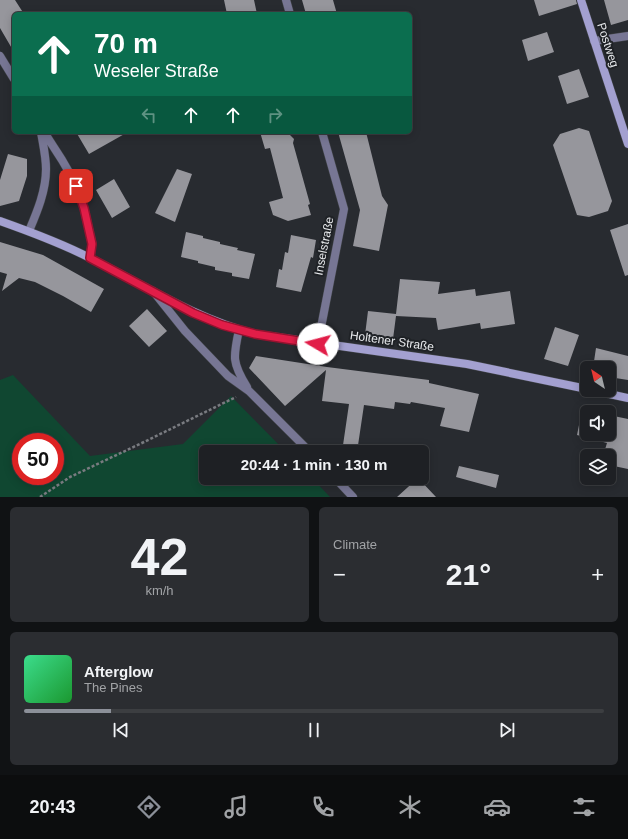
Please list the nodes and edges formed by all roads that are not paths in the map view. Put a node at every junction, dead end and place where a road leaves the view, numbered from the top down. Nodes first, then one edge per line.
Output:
1 (286, 0) edge
2 (581, 0) edge
3 (289, 12) edge
4 (628, 36) edge
5 (594, 41) junction
6 (0, 56) edge
7 (12, 76) edge
8 (43, 134) edge
9 (44, 134) edge
10 (323, 134) edge
11 (628, 144) edge
12 (0, 221) edge
13 (29, 231) junction
14 (90, 258) junction
15 (152, 290) junction
16 (239, 330) junction
17 (318, 344) junction
18 (580, 388) edge
19 (250, 391) junction
20 (616, 395) edge
21 (628, 398) edge
22 (303, 445) edge
23 (342, 485) edge
24 (353, 497) edge

1 - 3 street
2 - 5 main road, Postweg
4 - 5 street
5 - 11 main road, Postweg
6 - 7 street
8 - 13 street
9 - 14 street
10 - 17 street, Inselstraße
12 - 13 main road, Holtener Straße
13 - 14 main road, Holtener Straße
14 - 15 main road, Holtener Straße
15 - 16 main road, Holtener Straße
15 - 19 street
16 - 17 main road, Holtener Straße
16 - 19 street
17 - 18 main road, Holtener Straße
19 - 22 street
20 - 21 main road
23 - 24 street

